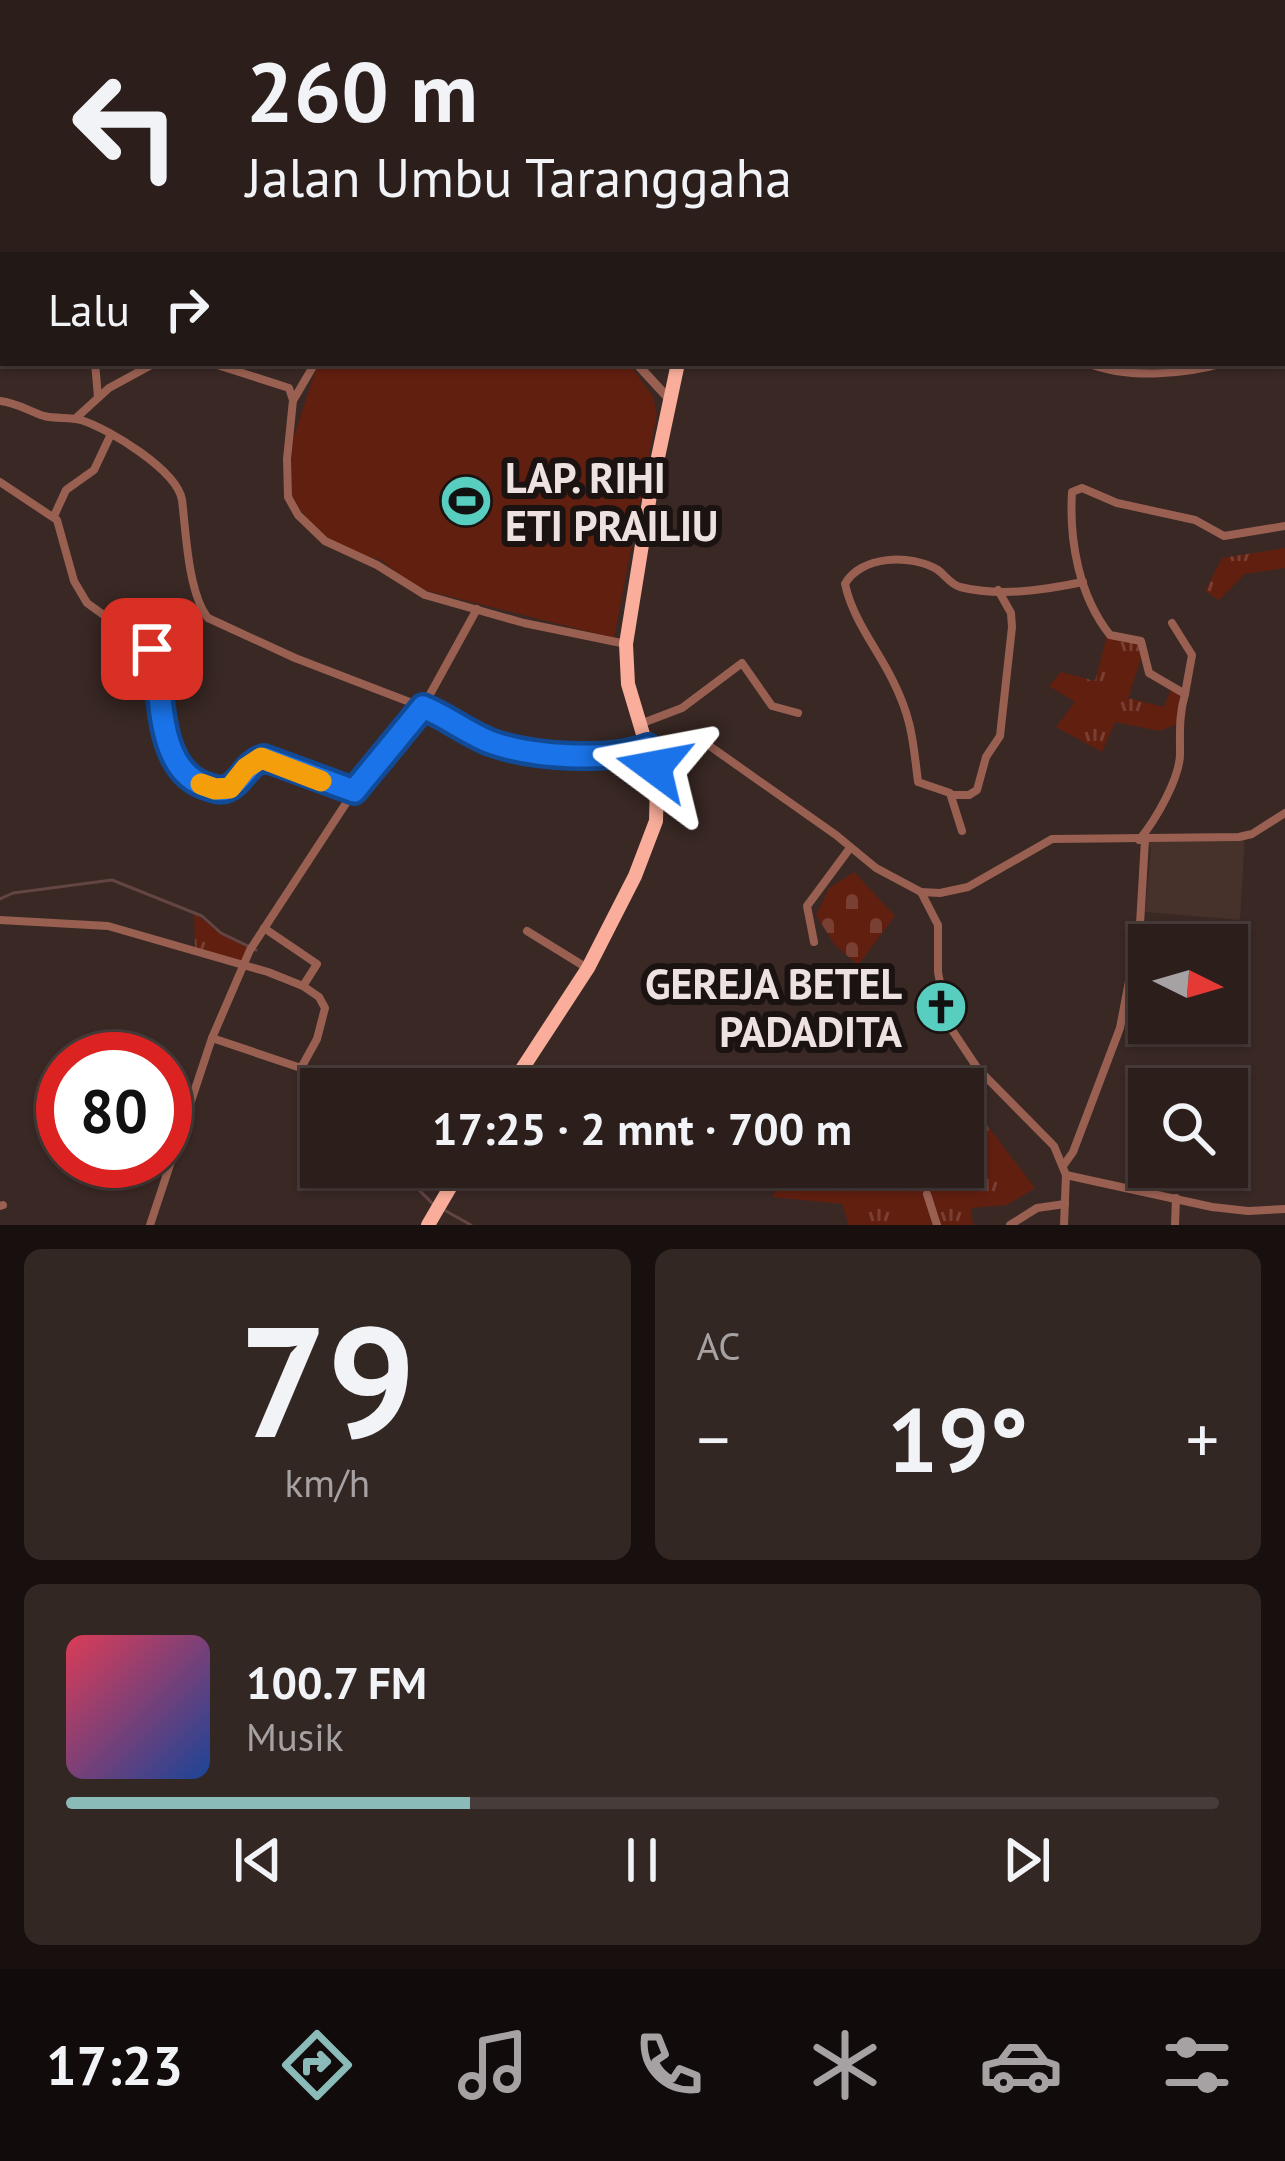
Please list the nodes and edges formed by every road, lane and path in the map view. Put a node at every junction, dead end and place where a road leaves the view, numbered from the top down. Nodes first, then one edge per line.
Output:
1 (95, 366) edge
2 (149, 366) edge
3 (221, 366) edge
4 (313, 366) edge
5 (639, 366) edge
6 (677, 366) edge
7 (1098, 366) edge
8 (1213, 366) edge
9 (98, 398) junction
10 (293, 400) junction
11 (670, 400) junction
12 (0, 401) edge
13 (76, 418) junction
14 (112, 434) junction
15 (0, 482) edge
16 (54, 516) junction
17 (1285, 526) edge
18 (1082, 582) junction
19 (997, 589) junction
20 (477, 610) junction
21 (1172, 623) dead end
22 (626, 644) junction
23 (1185, 694) junction
24 (423, 707) junction
25 (798, 713) dead end
26 (640, 724) junction
27 (648, 747) junction
28 (354, 791) junction
29 (951, 795) junction
30 (1285, 813) edge
31 (962, 831) dead end
32 (1142, 840) junction
33 (850, 848) junction
34 (921, 892) junction
35 (0, 920) edge
36 (264, 928) junction
37 (527, 931) dead end
38 (814, 941) dead end
39 (244, 964) junction
40 (588, 968) junction
41 (303, 986) junction
42 (212, 1038) junction
43 (523, 1068) edge
44 (1065, 1171) junction
45 (450, 1188) edge
46 (927, 1194) dead end
47 (1176, 1198) junction
48 (1065, 1204) junction
49 (1285, 1209) edge
50 (150, 1225) edge
51 (428, 1225) edge
52 (938, 1225) edge
53 (1010, 1225) edge
54 (1064, 1225) edge
55 (1175, 1225) edge

1 - 9 street
2 - 9 street
3 - 10 street
4 - 10 street
5 - 11 street
6 - 11 highway
7 - 8 street
9 - 13 street
10 - 20 street
11 - 22 highway
12 - 13 street
13 - 14 street
14 - 16 street
14 - 24 street
15 - 16 street
16 - 28 street
17 - 18 street
18 - 19 street
18 - 23 street
19 - 29 street
19 - 29 street
20 - 22 street
20 - 24 street
21 - 23 street
22 - 26 highway
23 - 32 street
24 - 27 street
24 - 28 street
25 - 26 street
26 - 27 highway
27 - 33 street
27 - 40 highway
28 - 36 street
29 - 31 street
30 - 32 street
32 - 34 street
32 - 44 street
33 - 34 street
33 - 38 street
34 - 44 street
35 - 39 street
36 - 39 street
36 - 41 street
37 - 40 street
39 - 41 street
39 - 42 street
40 - 43 highway
41 - 42 street
42 - 50 street
44 - 47 street
44 - 48 street
45 - 51 highway
46 - 52 street
47 - 49 street
47 - 55 street
48 - 53 street
48 - 54 street

